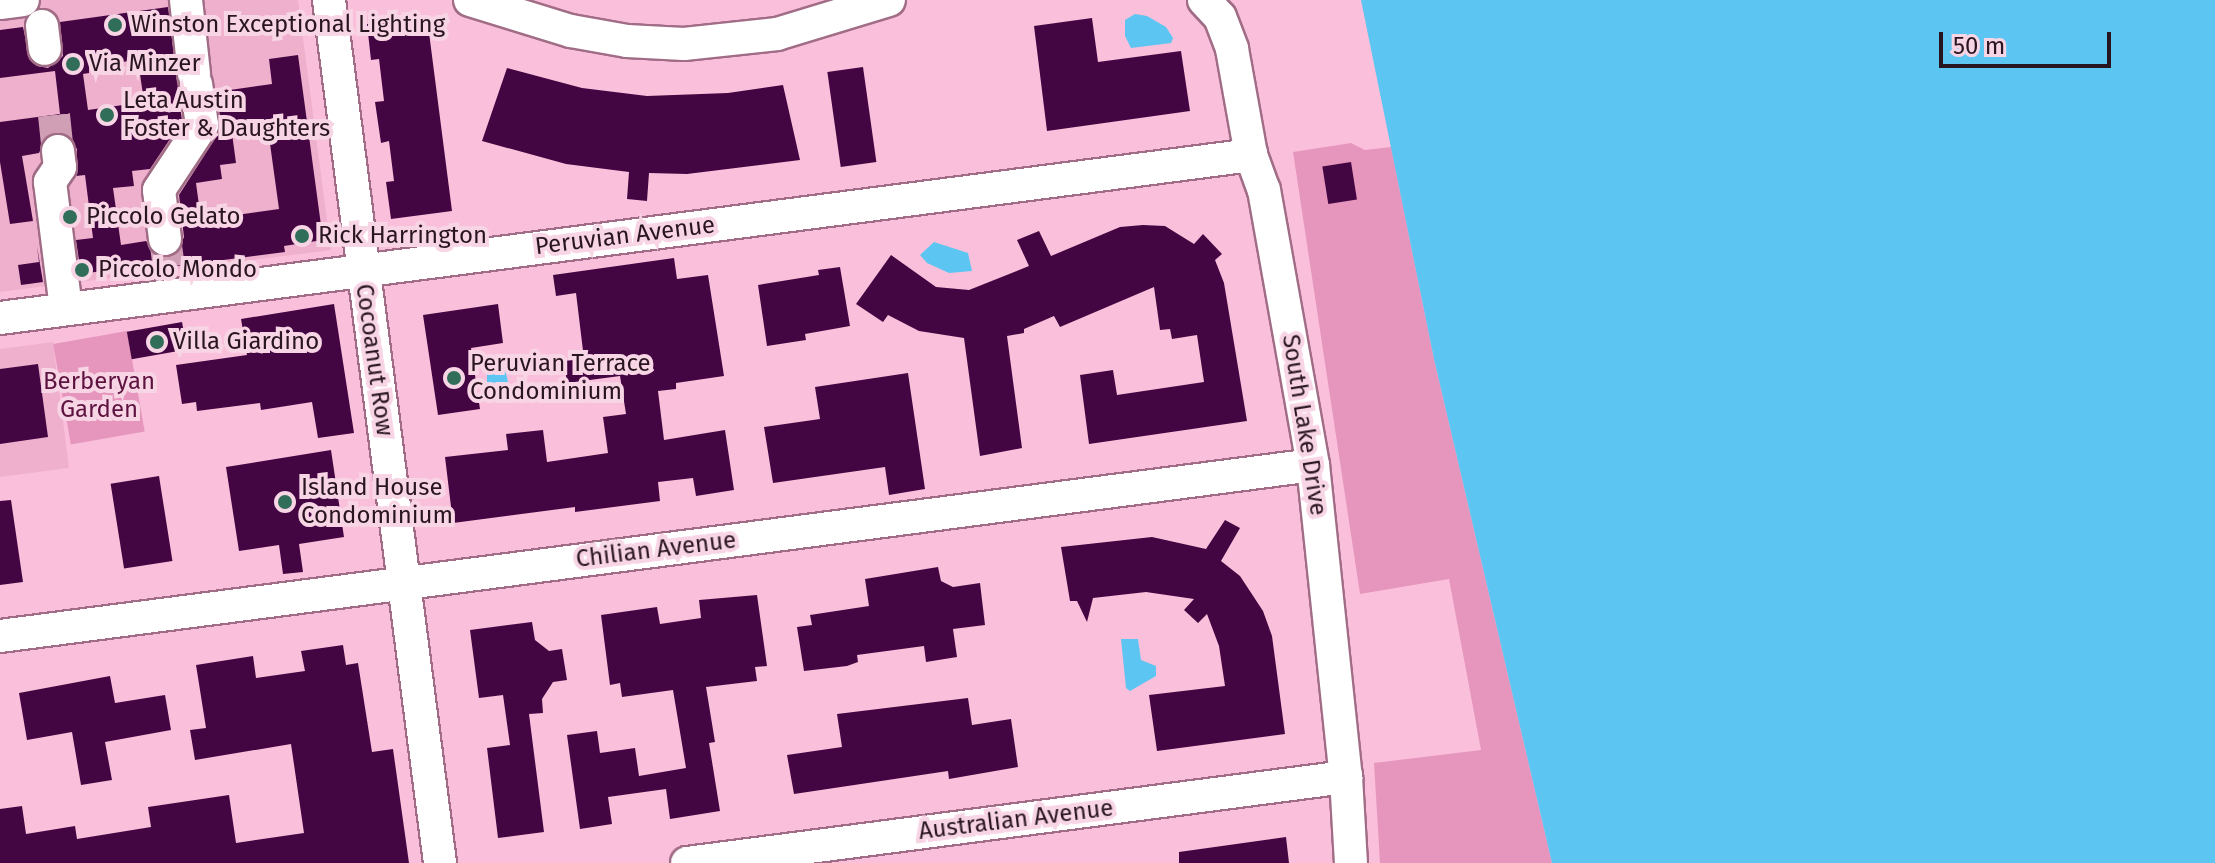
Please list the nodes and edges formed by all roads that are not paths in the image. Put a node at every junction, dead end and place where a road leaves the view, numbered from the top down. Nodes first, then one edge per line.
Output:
1 (23, 0) edge
2 (186, 0) edge
3 (329, 0) edge
4 (470, 0) edge
5 (889, 0) edge
6 (1204, 0) edge
7 (0, 3) edge
8 (58, 151) tunnel mouth
9 (1251, 155) junction
10 (165, 239) tunnel mouth
11 (362, 271) junction
12 (66, 309) junction
13 (0, 318) edge
14 (1313, 465) junction
15 (403, 583) junction
16 (0, 636) edge
17 (1346, 777) junction
18 (440, 863) edge
19 (687, 863) edge
20 (1351, 863) edge

1 - 7 street
2 - 10 street
3 - 11 street, Cocoanut Row
4 - 5 street
6 - 9 street, South Lake Drive
8 - 12 street
9 - 11 street, Peruvian Avenue
9 - 14 street, South Lake Drive
11 - 12 street, Peruvian Avenue
11 - 15 street, Cocoanut Row
12 - 13 street, Peruvian Avenue
14 - 15 street, Chilian Avenue
14 - 17 street, South Lake Drive
15 - 16 street, Chilian Avenue
15 - 18 street, Cocoanut Row
17 - 19 street, Australian Avenue
17 - 20 street, South Lake Drive

